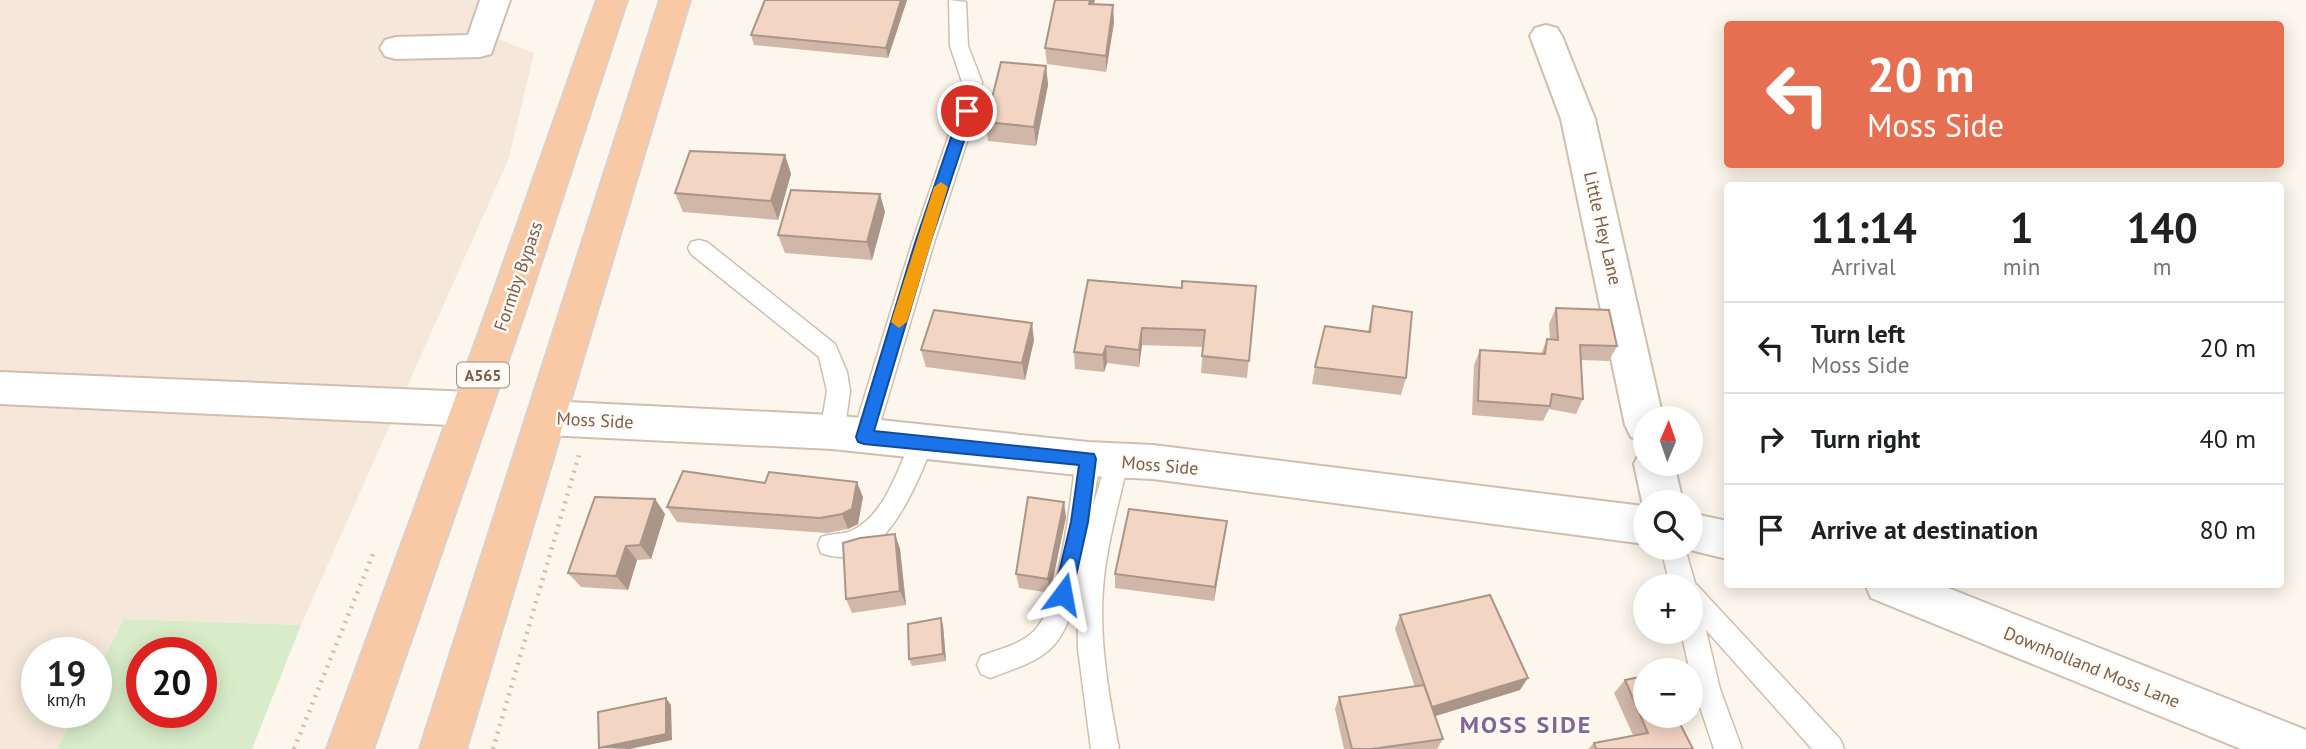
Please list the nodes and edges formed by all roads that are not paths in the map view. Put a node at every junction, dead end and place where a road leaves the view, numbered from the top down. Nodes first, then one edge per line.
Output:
1 (495, 0) edge
2 (612, 0) edge
3 (675, 0) edge
4 (957, 2) dead end
5 (1546, 36) dead end
6 (396, 48) dead end
7 (699, 248) dead end
8 (0, 388) edge
9 (1641, 406) edge
10 (471, 409) junction
11 (547, 418) junction
12 (848, 434) junction
13 (922, 442) junction
14 (1102, 461) junction
15 (1633, 523) edge
16 (1703, 535) edge
17 (1724, 539) edge
18 (830, 545) dead end
19 (1896, 588) edge
20 (1703, 607) edge
21 (1697, 644) edge
22 (990, 665) dead end
23 (350, 749) edge
24 (443, 749) edge
25 (1105, 749) edge
26 (1728, 749) edge
27 (1830, 749) edge
28 (2297, 749) edge

1 - 6 street
2 - 10 highway, Formby Bypass / A565
3 - 11 highway
4 - 12 lane
5 - 9 street, Little Hey Lane
7 - 12 lane
8 - 10 street
10 - 23 highway, Formby Bypass / A565
11 - 12 street, Moss Side
11 - 24 highway
12 - 13 street, Moss Side
13 - 14 street, Moss Side
13 - 18 lane
14 - 15 street, Moss Side
14 - 22 lane
14 - 25 lane
16 - 17 street
19 - 28 street, Downholland Moss Lane
20 - 27 lane
21 - 26 lane

